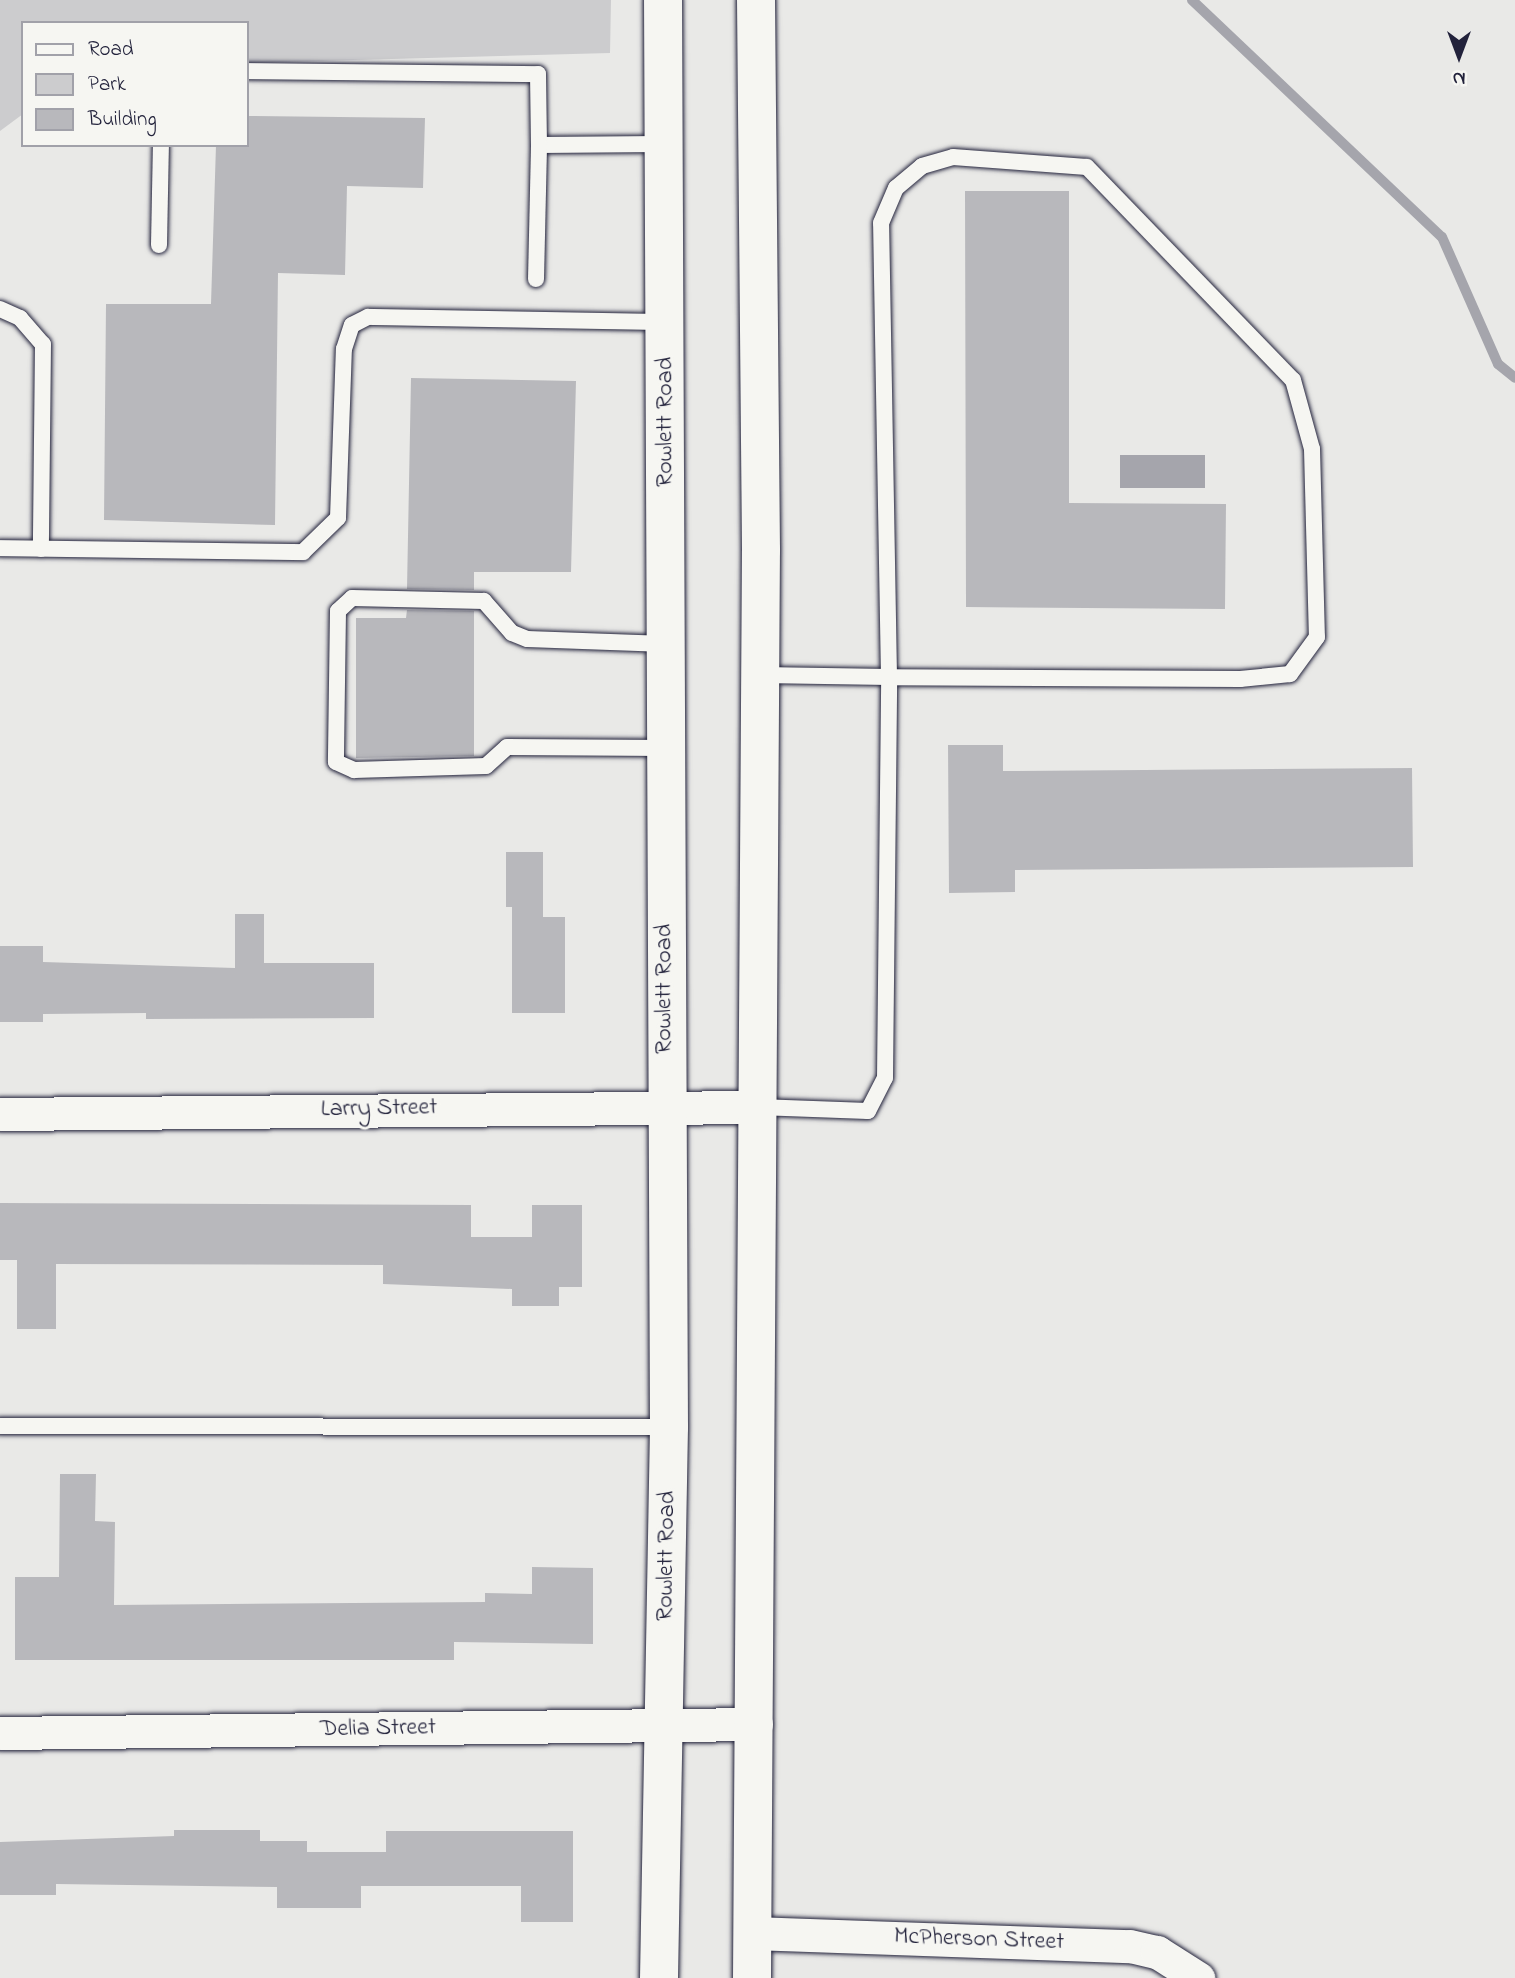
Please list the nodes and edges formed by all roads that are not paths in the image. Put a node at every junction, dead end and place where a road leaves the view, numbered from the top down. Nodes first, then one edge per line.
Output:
1 (663, 0) edge
2 (756, 0) edge
3 (248, 71) edge
4 (661, 144) junction
5 (539, 145) junction
6 (161, 147) edge
7 (159, 245) dead end
8 (536, 279) dead end
9 (0, 309) edge
10 (666, 322) junction
11 (0, 548) edge
12 (41, 549) junction
13 (666, 644) junction
14 (760, 676) junction
15 (889, 677) junction
16 (666, 748) junction
17 (665, 1104) junction
18 (758, 1107) junction
19 (0, 1114) edge
20 (0, 1426) edge
21 (669, 1427) junction
22 (756, 1724) junction
23 (664, 1725) junction
24 (0, 1733) edge
25 (752, 1933) junction
26 (659, 1978) edge
27 (752, 1978) edge
28 (1198, 1978) edge

1 - 4 main road, Rowlett Road
2 - 14 main road
3 - 5 lane
4 - 5 lane
4 - 10 main road, Rowlett Road
5 - 8 lane
6 - 7 lane
9 - 12 lane
10 - 12 lane
10 - 13 main road, Rowlett Road
11 - 12 lane
13 - 16 main road, Rowlett Road
13 - 16 lane
14 - 15 lane
14 - 18 main road
15 - 15 lane
15 - 18 lane
16 - 17 main road, Rowlett Road
17 - 18 street, Larry Street
17 - 19 street, Larry Street
17 - 21 main road, Rowlett Road
18 - 22 main road
20 - 21 lane
21 - 23 main road, Rowlett Road
22 - 23 street, Delia Street
22 - 25 main road
23 - 24 street, Delia Street
23 - 26 main road, Rowlett Road
25 - 27 main road
25 - 28 street, McPherson Street

